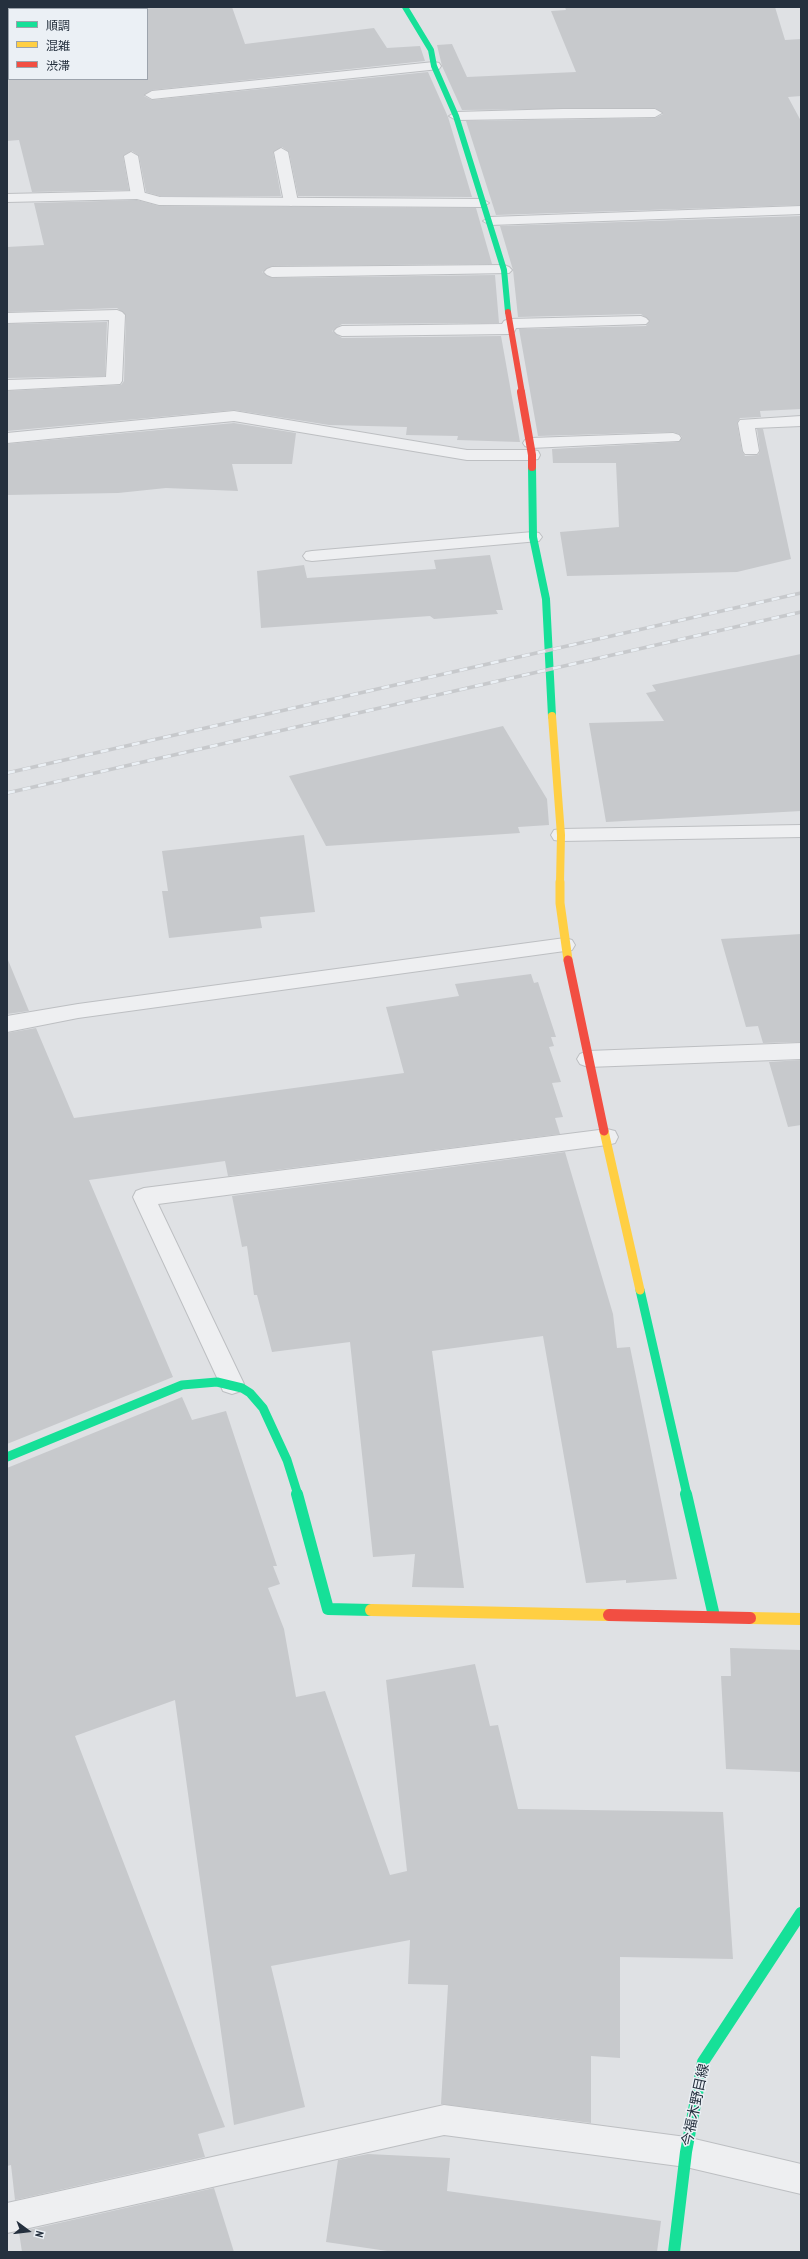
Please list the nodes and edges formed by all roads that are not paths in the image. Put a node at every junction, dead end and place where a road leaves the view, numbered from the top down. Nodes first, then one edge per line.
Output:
1 (405, 7) edge
2 (434, 66) junction
3 (152, 95) dead end
4 (655, 113) dead end
5 (456, 116) junction
6 (281, 152) dead end
7 (131, 156) dead end
8 (138, 194) junction
9 (7, 198) edge
10 (292, 202) junction
11 (482, 203) junction
12 (801, 210) edge
13 (490, 221) junction
14 (504, 270) junction
15 (272, 272) dead end
16 (7, 318) edge
17 (641, 321) dead end
18 (509, 327) junction
19 (342, 331) dead end
20 (7, 384) edge
21 (801, 421) edge
22 (7, 438) edge
23 (673, 438) dead end
24 (532, 449) junction
25 (751, 451) dead end
26 (533, 537) junction
27 (312, 556) dead end
28 (801, 831) edge
29 (561, 835) junction
30 (565, 945) junction
31 (7, 1024) edge
32 (801, 1051) edge
33 (588, 1059) junction
34 (607, 1137) junction
35 (232, 1384) junction
36 (7, 1458) edge
37 (714, 1616) junction
38 (801, 1619) edge
39 (801, 1913) edge
40 (686, 2152) junction
41 (801, 2178) edge
42 (7, 2218) edge
43 (674, 2252) edge

1 - 2 street
2 - 3 street
2 - 5 street
4 - 5 street
5 - 11 street
6 - 10 street
7 - 8 street
8 - 9 street
8 - 10 street
10 - 11 street
11 - 13 street
12 - 13 street
13 - 14 street
14 - 15 street
14 - 18 street
16 - 20 street
17 - 18 street
18 - 19 street
18 - 24 street
21 - 25 street
22 - 24 street
23 - 24 street
24 - 26 street
26 - 27 street
26 - 29 street
28 - 29 street
29 - 30 street
30 - 31 street
30 - 33 street
32 - 33 street
33 - 34 street
34 - 35 street
34 - 37 street
35 - 36 street
35 - 37 street
37 - 38 street
39 - 40 street, 今福木野目線
40 - 41 street
40 - 42 street
40 - 43 street, 今福木野目線

